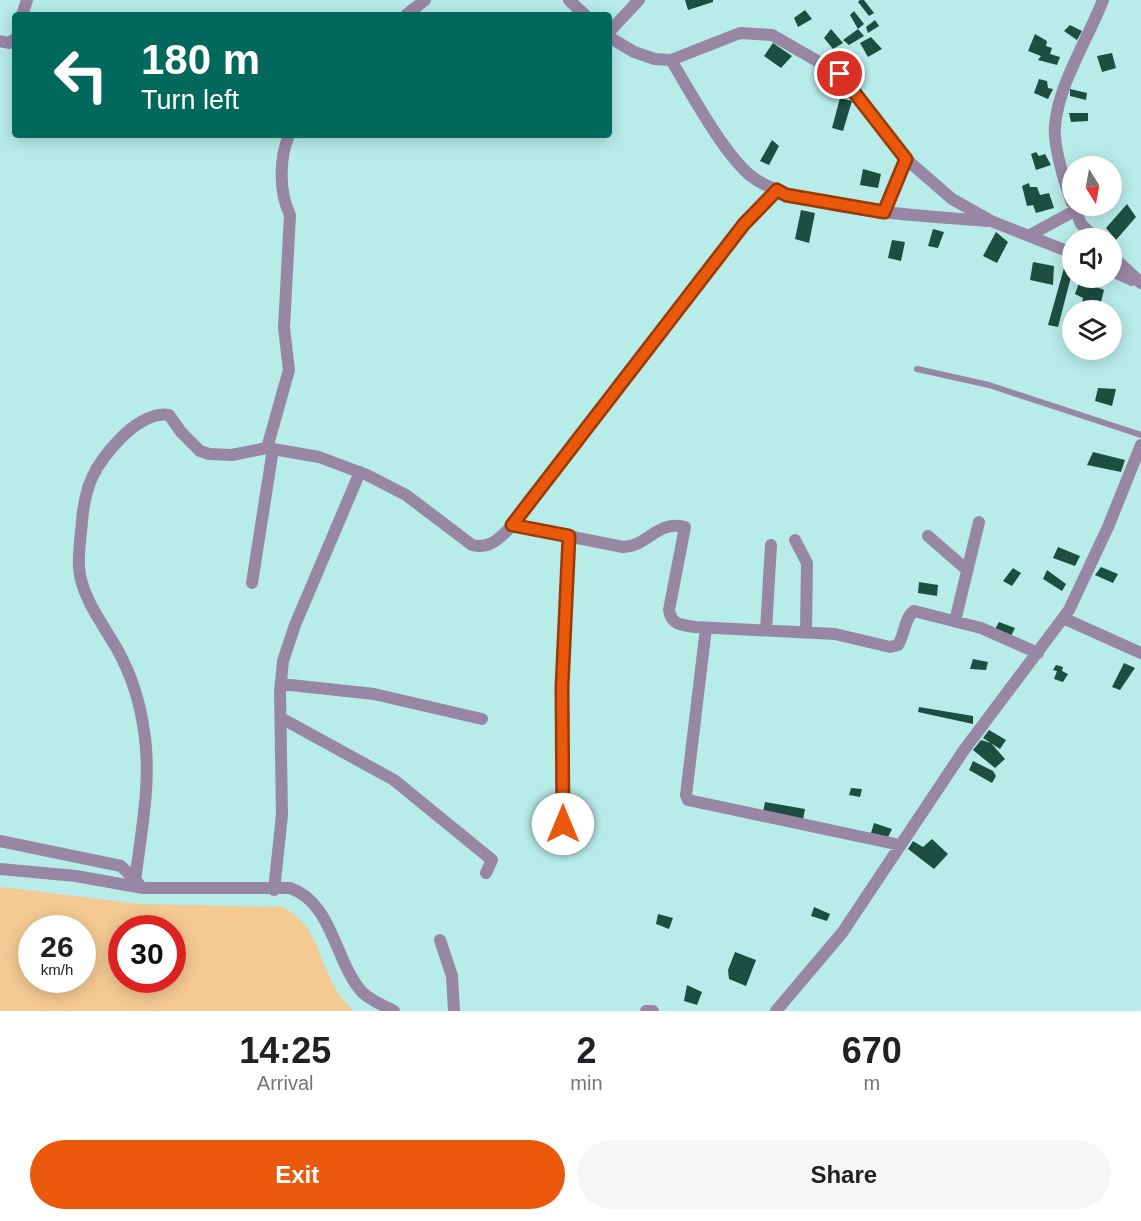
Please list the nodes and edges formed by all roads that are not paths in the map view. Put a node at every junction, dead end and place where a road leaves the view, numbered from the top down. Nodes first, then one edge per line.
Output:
1 (425, 0) edge
2 (569, 0) edge
3 (639, 0) edge
4 (1102, 0) edge
5 (410, 12) edge
6 (582, 12) edge
7 (612, 29) edge
8 (612, 39) edge
9 (671, 60) junction
10 (288, 138) edge
11 (906, 159) junction
12 (1062, 166) edge
13 (777, 190) junction
14 (884, 212) junction
15 (1062, 214) edge
16 (991, 221) junction
17 (1030, 235) junction
18 (1062, 249) edge
19 (1122, 265) edge
20 (1122, 275) edge
21 (1141, 283) edge
22 (917, 369) dead end
23 (1141, 435) edge
24 (1141, 445) edge
25 (270, 449) junction
26 (360, 472) junction
27 (979, 522) dead end
28 (512, 525) junction
29 (569, 536) junction
30 (928, 536) dead end
31 (795, 540) dead end
32 (771, 545) dead end
33 (967, 570) junction
34 (252, 583) dead end
35 (1063, 618) junction
36 (955, 621) junction
37 (706, 628) junction
38 (766, 630) junction
39 (806, 632) junction
40 (1038, 653) junction
41 (1141, 653) edge
42 (281, 684) junction
43 (281, 718) junction
44 (482, 719) dead end
45 (563, 824) dead end
46 (0, 840) edge
47 (900, 845) junction
48 (0, 869) edge
49 (486, 873) dead end
50 (139, 885) junction
51 (274, 890) junction
52 (440, 940) dead end
53 (394, 1011) edge
54 (454, 1011) edge
55 (646, 1011) edge
56 (653, 1011) edge
57 (776, 1011) edge

1 - 5 street
2 - 6 street
3 - 7 street
4 - 12 street
8 - 9 street
9 - 11 street
9 - 13 street
10 - 25 street
11 - 14 street
11 - 16 street
13 - 14 street
13 - 28 street
14 - 16 street
15 - 17 street
16 - 17 street
17 - 18 street
19 - 21 street
20 - 21 street
22 - 23 lane
24 - 35 street
25 - 26 street
25 - 34 street
25 - 50 street
26 - 28 street
26 - 42 street
27 - 33 street
28 - 29 street
29 - 37 street
29 - 45 street
30 - 33 street
31 - 39 street
32 - 38 street
33 - 36 street
35 - 40 street
35 - 41 street
36 - 39 street
36 - 40 street
37 - 38 street
37 - 47 street
38 - 39 street
40 - 47 street
42 - 43 street
42 - 44 street
43 - 49 street
43 - 51 street
46 - 50 street
47 - 57 street
48 - 50 street
50 - 51 street
51 - 53 street
52 - 54 street
55 - 56 street

